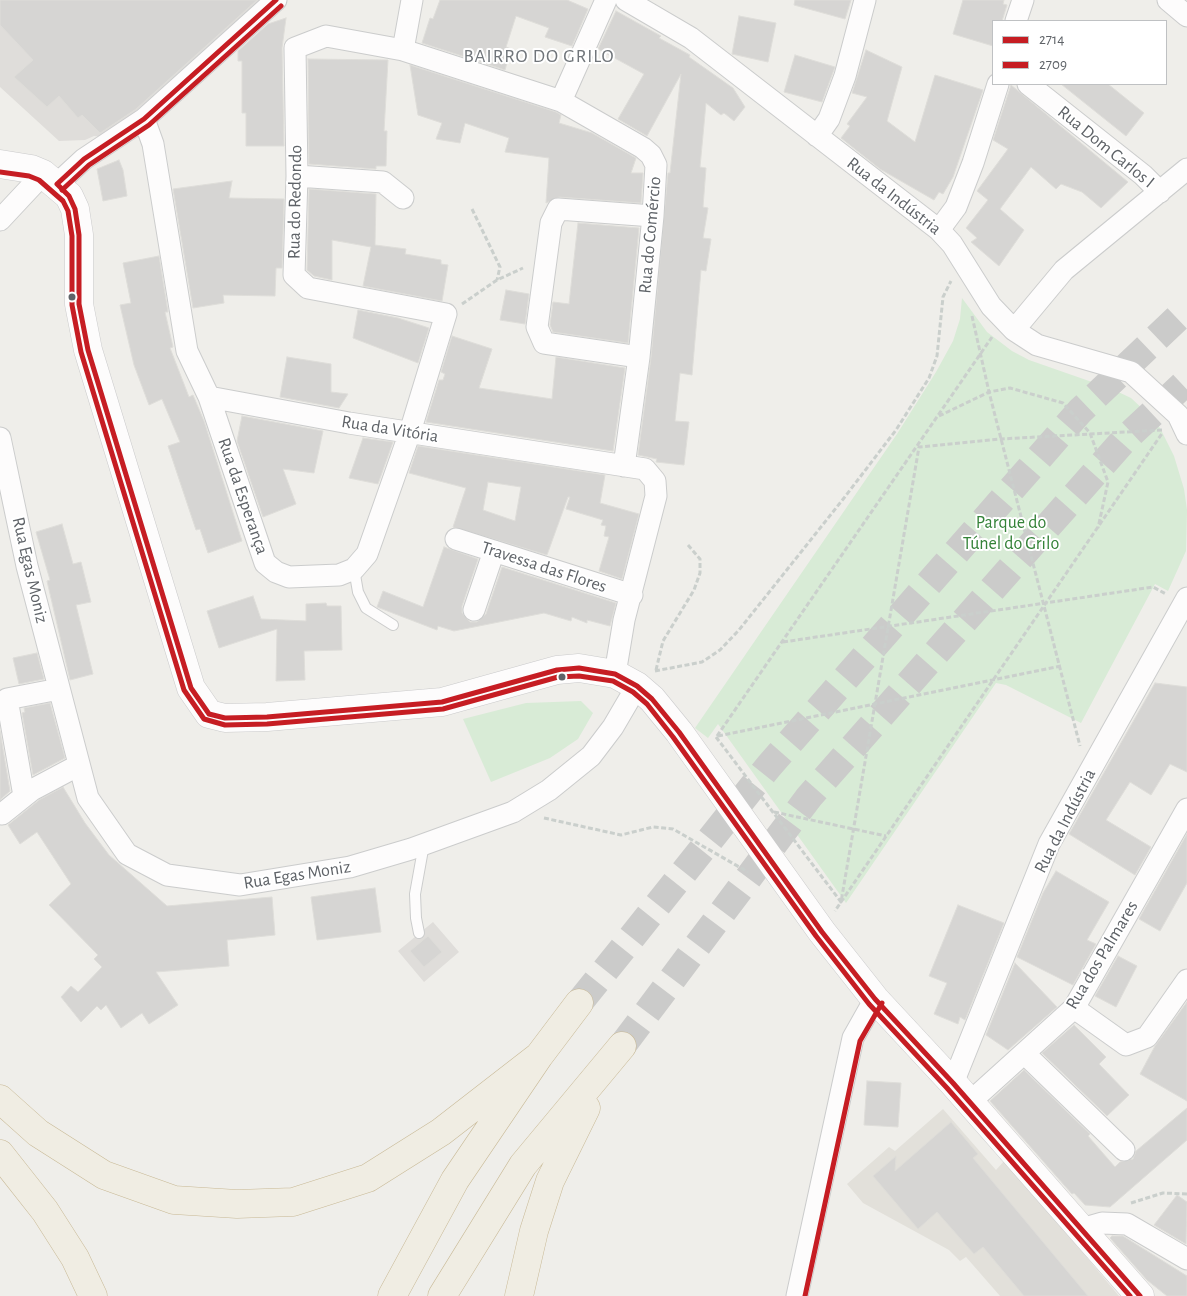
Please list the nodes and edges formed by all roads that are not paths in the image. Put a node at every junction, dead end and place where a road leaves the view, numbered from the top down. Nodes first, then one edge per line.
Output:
1 (276, 0) edge
2 (412, 0) edge
3 (606, 0) edge
4 (628, 0) edge
5 (864, 0) edge
6 (1022, 0) edge
7 (1168, 0) edge
8 (1187, 16) edge
9 (1016, 20) edge
10 (403, 50) junction
11 (998, 85) edge
12 (1029, 85) edge
13 (561, 101) junction
14 (144, 119) junction
15 (817, 136) junction
16 (0, 164) edge
17 (1187, 169) edge
18 (297, 176) junction
19 (50, 179) junction
20 (1160, 192) junction
21 (403, 198) dead end
22 (653, 216) junction
23 (0, 220) edge
24 (939, 230) junction
25 (1009, 326) junction
26 (639, 357) junction
27 (209, 397) junction
28 (410, 432) junction
29 (1187, 434) edge
30 (0, 438) edge
31 (624, 466) junction
32 (456, 539) dead end
33 (494, 551) junction
34 (354, 569) junction
35 (632, 595) junction
36 (1186, 600) edge
37 (474, 610) dead end
38 (393, 625) dead end
39 (636, 676) junction
40 (59, 689) junction
41 (79, 765) junction
42 (24, 796) junction
43 (1187, 809) edge
44 (2, 814) dead end
45 (424, 844) junction
46 (419, 933) dead end
47 (1187, 980) edge
48 (875, 999) junction
49 (579, 1003) tunnel mouth
50 (1074, 1008) junction
51 (1025, 1054) junction
52 (540, 1056) junction
53 (962, 1092) junction
54 (0, 1099) edge
55 (1124, 1150) dead end
56 (0, 1154) edge
57 (1081, 1229) junction
58 (1187, 1259) edge
59 (449, 1290) edge
60 (93, 1296) edge
61 (392, 1296) edge
62 (519, 1296) edge
63 (797, 1296) edge
64 (1140, 1296) edge

1 - 14 street
2 - 10 street
3 - 13 street
4 - 15 street, Rua da Indústria
5 - 15 street
6 - 9 street
7 - 8 street
10 - 13 street, Rua do Comércio
10 - 18 street, Rua do Redondo
11 - 24 street
12 - 20 street, Rua Dom Carlos I
13 - 22 street, Rua do Comércio
14 - 19 street
14 - 27 street
15 - 24 street, Rua da Indústria
16 - 19 street
17 - 20 street
18 - 21 street
18 - 28 street, Rua do Redondo
19 - 23 street
19 - 39 street
20 - 25 street
22 - 26 street, Rua do Comércio
22 - 26 street
24 - 25 street, Rua da Indústria
25 - 29 street, Rua da Indústria
26 - 31 street, Rua do Comércio
27 - 28 street, Rua da Vitória
27 - 34 street, Rua da Esperança
28 - 31 street, Rua da Vitória
28 - 34 street
30 - 40 street, Rua Egas Moniz
31 - 35 street, Rua da Vitória
32 - 33 street, Travessa das Flores
33 - 35 street, Travessa das Flores
33 - 37 street
34 - 38 lane
35 - 39 street, Rua da Vitória
36 - 53 street, Rua da Indústria
39 - 45 street, Rua Egas Moniz
39 - 48 street
40 - 41 street, Rua Egas Moniz
40 - 42 street
41 - 42 street
41 - 45 street, Rua Egas Moniz
42 - 44 street
43 - 50 street, Rua dos Palmares
45 - 46 lane
47 - 50 street
48 - 53 street
48 - 63 street
49 - 52 highway
50 - 51 street, Rua dos Palmares
51 - 53 street, Rua dos Palmares
51 - 55 street
52 - 54 highway
52 - 61 highway
53 - 57 street
56 - 60 highway
57 - 58 street
57 - 64 street
59 - 62 highway

